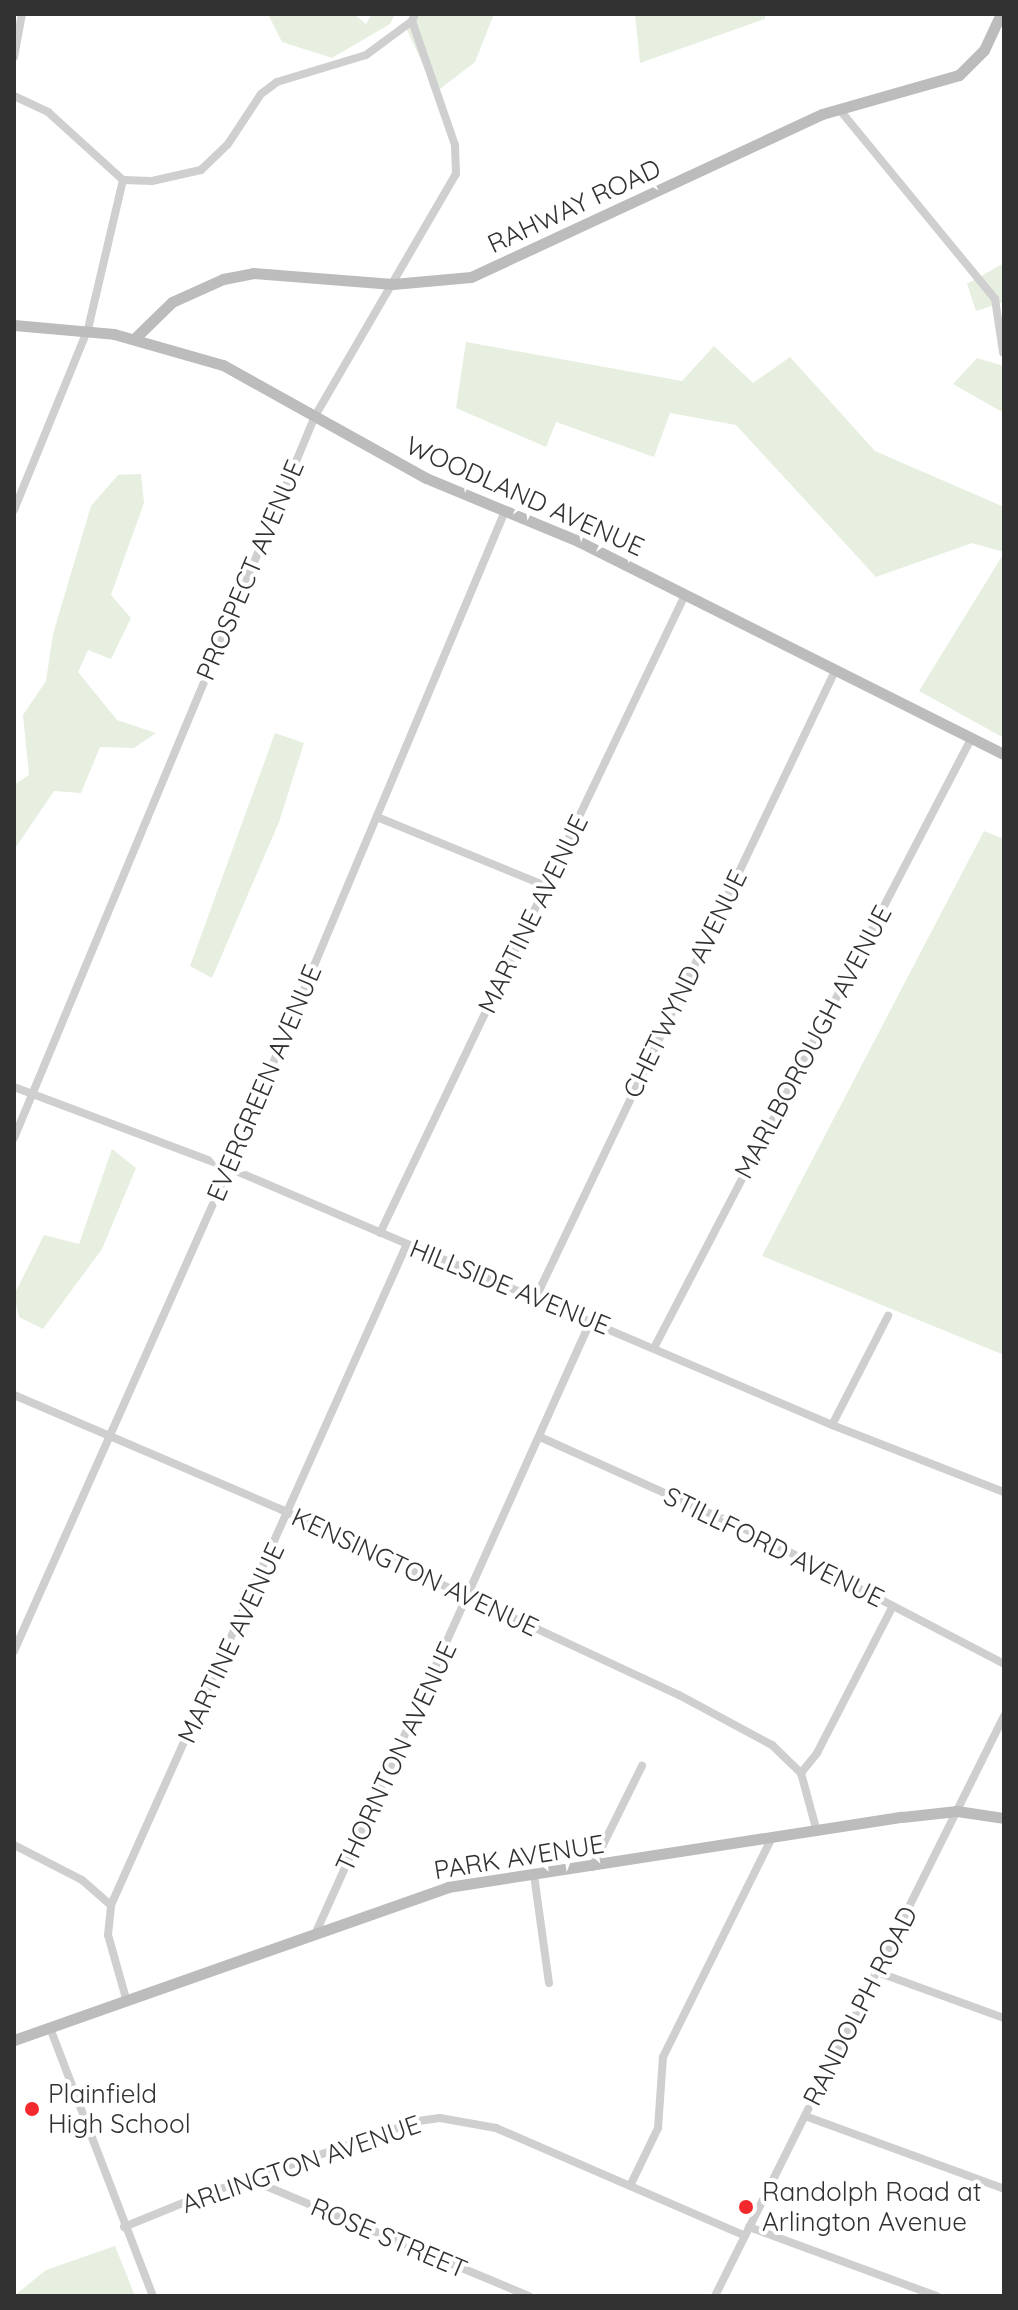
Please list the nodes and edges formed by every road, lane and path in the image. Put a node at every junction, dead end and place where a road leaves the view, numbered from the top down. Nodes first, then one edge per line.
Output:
1 (22, 14) edge
2 (1001, 14) edge
3 (414, 18) edge
4 (14, 57) edge
5 (14, 96) edge
6 (839, 109) junction
7 (123, 180) junction
8 (393, 284) junction
9 (14, 325) edge
10 (87, 332) junction
11 (134, 339) junction
12 (1003, 352) edge
13 (315, 416) junction
14 (14, 510) edge
15 (505, 511) junction
16 (685, 595) junction
17 (835, 671) junction
18 (971, 739) junction
19 (1004, 754) edge
20 (377, 817) junction
21 (546, 886) junction
22 (14, 1087) edge
23 (32, 1097) junction
24 (14, 1138) edge
25 (229, 1168) junction
26 (380, 1233) junction
27 (407, 1244) junction
28 (536, 1297) junction
29 (888, 1316) dead end
30 (591, 1320) junction
31 (655, 1346) junction
32 (14, 1395) edge
33 (832, 1425) junction
34 (110, 1436) junction
35 (540, 1437) junction
36 (1004, 1492) edge
37 (290, 1514) junction
38 (469, 1597) junction
39 (893, 1606) junction
40 (14, 1651) edge
41 (1004, 1664) edge
42 (1004, 1716) edge
43 (642, 1766) dead end
44 (801, 1773) junction
45 (957, 1811) junction
46 (1004, 1818) edge
47 (817, 1832) junction
48 (770, 1841) junction
49 (14, 1845) edge
50 (592, 1868) junction
51 (534, 1875) junction
52 (111, 1905) junction
53 (317, 1930) junction
54 (877, 1972) junction
55 (549, 1983) dead end
56 (127, 2002) junction
57 (1004, 2018) edge
58 (50, 2028) junction
59 (14, 2040) edge
60 (805, 2116) junction
61 (248, 2179) junction
62 (630, 2186) junction
63 (1004, 2189) edge
64 (124, 2227) junction
65 (747, 2231) junction
66 (153, 2296) edge
67 (529, 2296) edge
68 (715, 2296) edge
69 (937, 2296) edge

1 - 4 street
2 - 6 street, RAHWAY ROAD
3 - 7 street
3 - 8 street, PROSPECT AVENUE
5 - 7 street
6 - 8 street, RAHWAY ROAD
6 - 12 street
7 - 10 street
8 - 11 street, RAHWAY ROAD
8 - 13 street, PROSPECT AVENUE
9 - 10 street, WOODLAND AVENUE
10 - 11 street, WOODLAND AVENUE
10 - 14 street
11 - 13 street, WOODLAND AVENUE
13 - 15 street, WOODLAND AVENUE
13 - 23 street, PROSPECT AVENUE
15 - 16 street, WOODLAND AVENUE
15 - 20 street, EVERGREEN AVENUE
16 - 17 street, WOODLAND AVENUE
16 - 21 street, MARTINE AVENUE
17 - 18 street, WOODLAND AVENUE
17 - 28 street, CHETWYND AVENUE
18 - 19 street, WOODLAND AVENUE
18 - 31 street, MARLBOROUGH AVENUE
20 - 21 street
20 - 25 street, EVERGREEN AVENUE
21 - 26 street, MARTINE AVENUE
22 - 23 street, HILLSIDE AVENUE
23 - 24 street, PROSPECT AVENUE
23 - 25 street, HILLSIDE AVENUE
25 - 26 street, HILLSIDE AVENUE
25 - 34 street, EVERGREEN AVENUE
26 - 27 street, HILLSIDE AVENUE
27 - 28 street, HILLSIDE AVENUE
27 - 37 street, MARTINE AVENUE
28 - 30 street, HILLSIDE AVENUE
29 - 33 street
30 - 31 street, HILLSIDE AVENUE
30 - 35 street, THORNTON AVENUE
31 - 33 street, HILLSIDE AVENUE
32 - 34 street, KENSINGTON AVENUE
33 - 36 street, HILLSIDE AVENUE
34 - 37 street, KENSINGTON AVENUE
34 - 40 street, EVERGREEN AVENUE
35 - 38 street, THORNTON AVENUE
35 - 39 street, STILLFORD AVENUE
37 - 38 street, KENSINGTON AVENUE
37 - 52 street, MARTINE AVENUE
38 - 44 street, KENSINGTON AVENUE
38 - 53 street, THORNTON AVENUE
39 - 41 street, STILLFORD AVENUE
39 - 44 street
42 - 45 street, RANDOLPH ROAD
43 - 50 street
44 - 47 street
45 - 46 street, PARK AVENUE
45 - 47 street, PARK AVENUE
45 - 54 street, RANDOLPH ROAD
47 - 48 street, PARK AVENUE
48 - 50 street, PARK AVENUE
48 - 62 street
49 - 52 street
50 - 51 street, PARK AVENUE
51 - 53 street, PARK AVENUE
51 - 55 street
52 - 56 street, MARTINE AVENUE
53 - 56 street, PARK AVENUE
54 - 57 street
54 - 60 street, RANDOLPH ROAD
56 - 58 street, PARK AVENUE
58 - 59 street, PARK AVENUE
58 - 64 street
60 - 63 street
60 - 65 street, RANDOLPH ROAD
61 - 62 street, ARLINGTON AVENUE
61 - 64 street, ARLINGTON AVENUE
61 - 67 street, ROSE STREET
62 - 65 street, ARLINGTON AVENUE
64 - 66 street
65 - 68 street, RANDOLPH ROAD
65 - 69 street, ARLINGTON AVENUE

